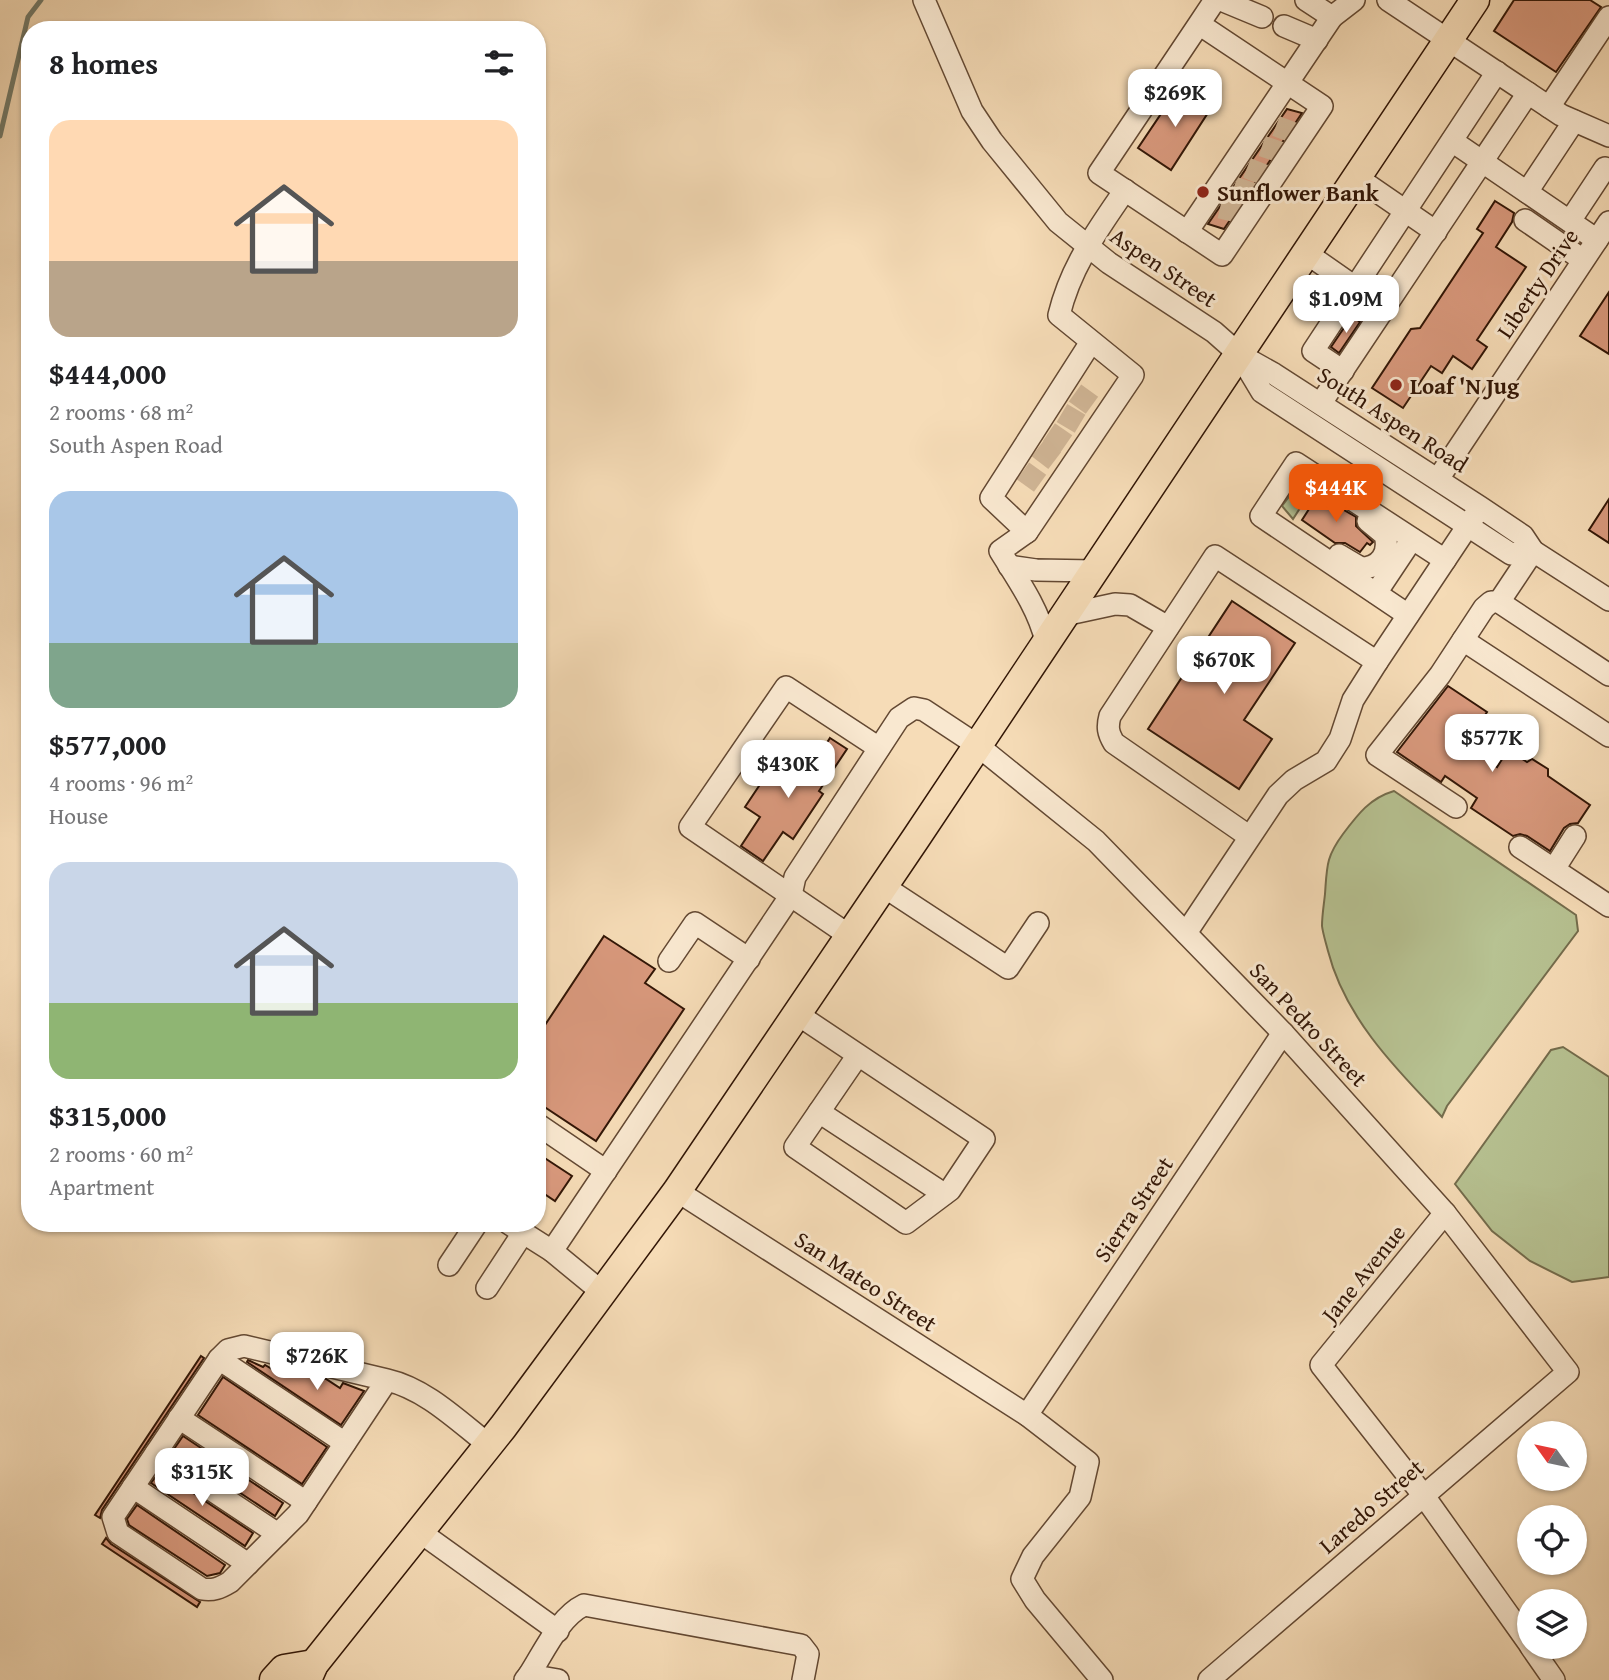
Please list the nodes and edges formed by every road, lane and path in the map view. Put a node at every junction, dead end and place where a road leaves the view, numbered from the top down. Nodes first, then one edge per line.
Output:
1 (924, 0) edge
2 (1215, 0) edge
3 (1221, 0) edge
4 (1306, 0) edge
5 (1354, 0) edge
6 (1388, 0) edge
7 (1475, 0) edge
8 (1262, 17) dead end
9 (1332, 17) junction
10 (1609, 17) edge
11 (1199, 24) junction
12 (1284, 26) dead end
13 (1317, 40) junction
14 (1448, 40) junction
15 (1497, 72) junction
16 (1288, 84) junction
17 (1528, 93) junction
18 (1549, 107) junction
19 (1574, 121) junction
20 (1609, 136) edge
21 (1452, 141) junction
22 (1482, 162) junction
23 (1605, 168) dead end
24 (1356, 177) junction
25 (1125, 190) junction
26 (1527, 192) junction
27 (1406, 211) junction
28 (1525, 220) dead end
29 (1570, 221) junction
30 (1609, 222) edge
31 (1187, 232) junction
32 (1436, 232) junction
33 (1597, 240) junction
34 (1087, 246) junction
35 (1306, 253) junction
36 (1583, 260) junction
37 (1355, 288) junction
38 (1385, 308) junction
39 (1091, 342) junction
40 (1240, 355) junction
41 (1343, 371) junction
42 (1321, 404) junction
43 (1291, 471) junction
44 (1438, 479) junction
45 (1268, 506) junction
46 (1480, 507) junction
47 (1468, 526) junction
48 (1027, 532) junction
49 (1412, 539) junction
50 (1533, 551) junction
51 (1445, 560) junction
52 (1009, 566) junction
53 (1095, 571) junction
54 (1376, 593) junction
55 (1609, 600) edge
56 (1499, 602) junction
57 (1064, 615) junction
58 (1408, 615) junction
59 (1168, 627) junction
60 (1463, 640) junction
61 (1046, 641) junction
62 (1377, 662) junction
63 (1609, 675) edge
64 (1609, 736) edge
65 (977, 745) junction
66 (880, 748) junction
67 (1456, 807) dead end
68 (1575, 836) dead end
69 (1250, 837) junction
70 (1520, 847) dead end
71 (1554, 869) junction
72 (884, 886) junction
73 (791, 895) junction
74 (1609, 906) edge
75 (1038, 923) dead end
76 (1186, 933) junction
77 (850, 936) junction
78 (749, 959) junction
79 (668, 961) dead end
80 (797, 1014) junction
81 (1283, 1033) junction
82 (858, 1055) junction
83 (819, 1112) junction
84 (546, 1131) edge
85 (606, 1171) junction
86 (677, 1191) junction
87 (944, 1195) junction
88 (1445, 1213) junction
89 (471, 1232) edge
90 (519, 1232) edge
91 (531, 1232) edge
92 (556, 1245) junction
93 (449, 1265) dead end
94 (487, 1288) dead end
95 (603, 1293) junction
96 (219, 1359) junction
97 (1568, 1372) joint
98 (387, 1380) junction
99 (1027, 1415) junction
100 (179, 1418) junction
101 (345, 1443) junction
102 (489, 1445) junction
103 (156, 1453) junction
104 (133, 1488) junction
105 (1424, 1496) junction
106 (306, 1502) junction
107 (420, 1532) junction
108 (278, 1534) junction
109 (247, 1564) junction
110 (1517, 1628) edge
111 (558, 1632) junction
112 (1539, 1659) edge
113 (310, 1672) edge
114 (527, 1678) edge
115 (274, 1680) edge
116 (558, 1680) edge
117 (803, 1680) edge
118 (1102, 1680) edge
119 (1209, 1680) edge
120 (1554, 1680) edge

1 - 34 street, Aspen Street
2 - 11 street
3 - 8 street
4 - 9 street
5 - 9 street
6 - 14 street
7 - 14 main road
9 - 13 street
10 - 18 street
11 - 16 street
11 - 25 street
12 - 13 street
13 - 16 street
14 - 15 street
14 - 24 main road
15 - 17 street
15 - 21 street
16 - 31 street
16 - 31 street
17 - 18 street
17 - 22 street
18 - 19 street
19 - 20 street
19 - 26 street
21 - 22 street
21 - 27 street
22 - 26 street
22 - 32 street
23 - 29 street
24 - 27 street
24 - 35 main road
25 - 31 street
25 - 34 street
26 - 29 street
27 - 32 street
27 - 37 street
28 - 36 street
29 - 33 street
30 - 33 street, Liberty Drive
32 - 38 street
33 - 36 street, Liberty Drive
34 - 39 street
34 - 40 street, Aspen Street
35 - 37 street
35 - 40 main road
36 - 44 street, Liberty Drive
37 - 38 street
37 - 41 street
38 - 41 street
39 - 48 street
39 - 48 street
40 - 42 street, South Aspen Road
40 - 47 street, South Aspen Road
40 - 53 main road
41 - 42 street
42 - 44 street, South Aspen Road
43 - 45 street
43 - 45 street
43 - 49 street
44 - 46 street, South Aspen Road
45 - 54 street
46 - 47 street
46 - 50 street, South Aspen Road
47 - 50 street, South Aspen Road
47 - 51 street
48 - 52 street
49 - 51 street
49 - 54 street
50 - 55 street, South Aspen Road
50 - 56 street
51 - 58 street
52 - 53 street
52 - 61 street
53 - 57 main road
54 - 58 street
56 - 60 street
56 - 63 street
57 - 59 street
57 - 61 main road
58 - 62 street
59 - 62 street
59 - 69 street
60 - 64 street
60 - 67 street
61 - 65 main road
62 - 69 street
65 - 66 street, San Pedro Street
65 - 72 main road
65 - 76 street, San Pedro Street
66 - 73 street
66 - 73 street
68 - 71 street
69 - 76 street
70 - 71 street
71 - 74 street
72 - 75 street
72 - 77 main road
73 - 77 street
73 - 78 street
76 - 81 street, San Pedro Street
77 - 80 main road
78 - 79 street
78 - 85 street
80 - 82 street
80 - 86 main road
81 - 88 street, San Pedro Street
81 - 99 street, Sierra Street
82 - 83 street
82 - 87 street
83 - 87 street
83 - 87 street
84 - 85 street
85 - 92 street
86 - 95 main road
86 - 99 street, San Mateo Street
88 - 97 street, San Pedro Street
88 - 105 street, Jane Avenue
89 - 93 street
90 - 94 street
91 - 92 street
92 - 95 street
95 - 102 main road
96 - 98 street
96 - 100 street
96 - 101 street
97 - 105 street, Laredo Street
98 - 101 street
98 - 102 street
99 - 118 street, San Mateo Street
100 - 103 street
100 - 106 street
101 - 106 street
102 - 107 main road
103 - 104 street
103 - 108 street
104 - 109 street
104 - 109 street
105 - 110 street
105 - 119 street, Laredo Street
106 - 108 street
107 - 111 street
107 - 113 main road
108 - 109 street
111 - 114 street
111 - 117 street
112 - 120 street
113 - 115 main road
114 - 116 street

